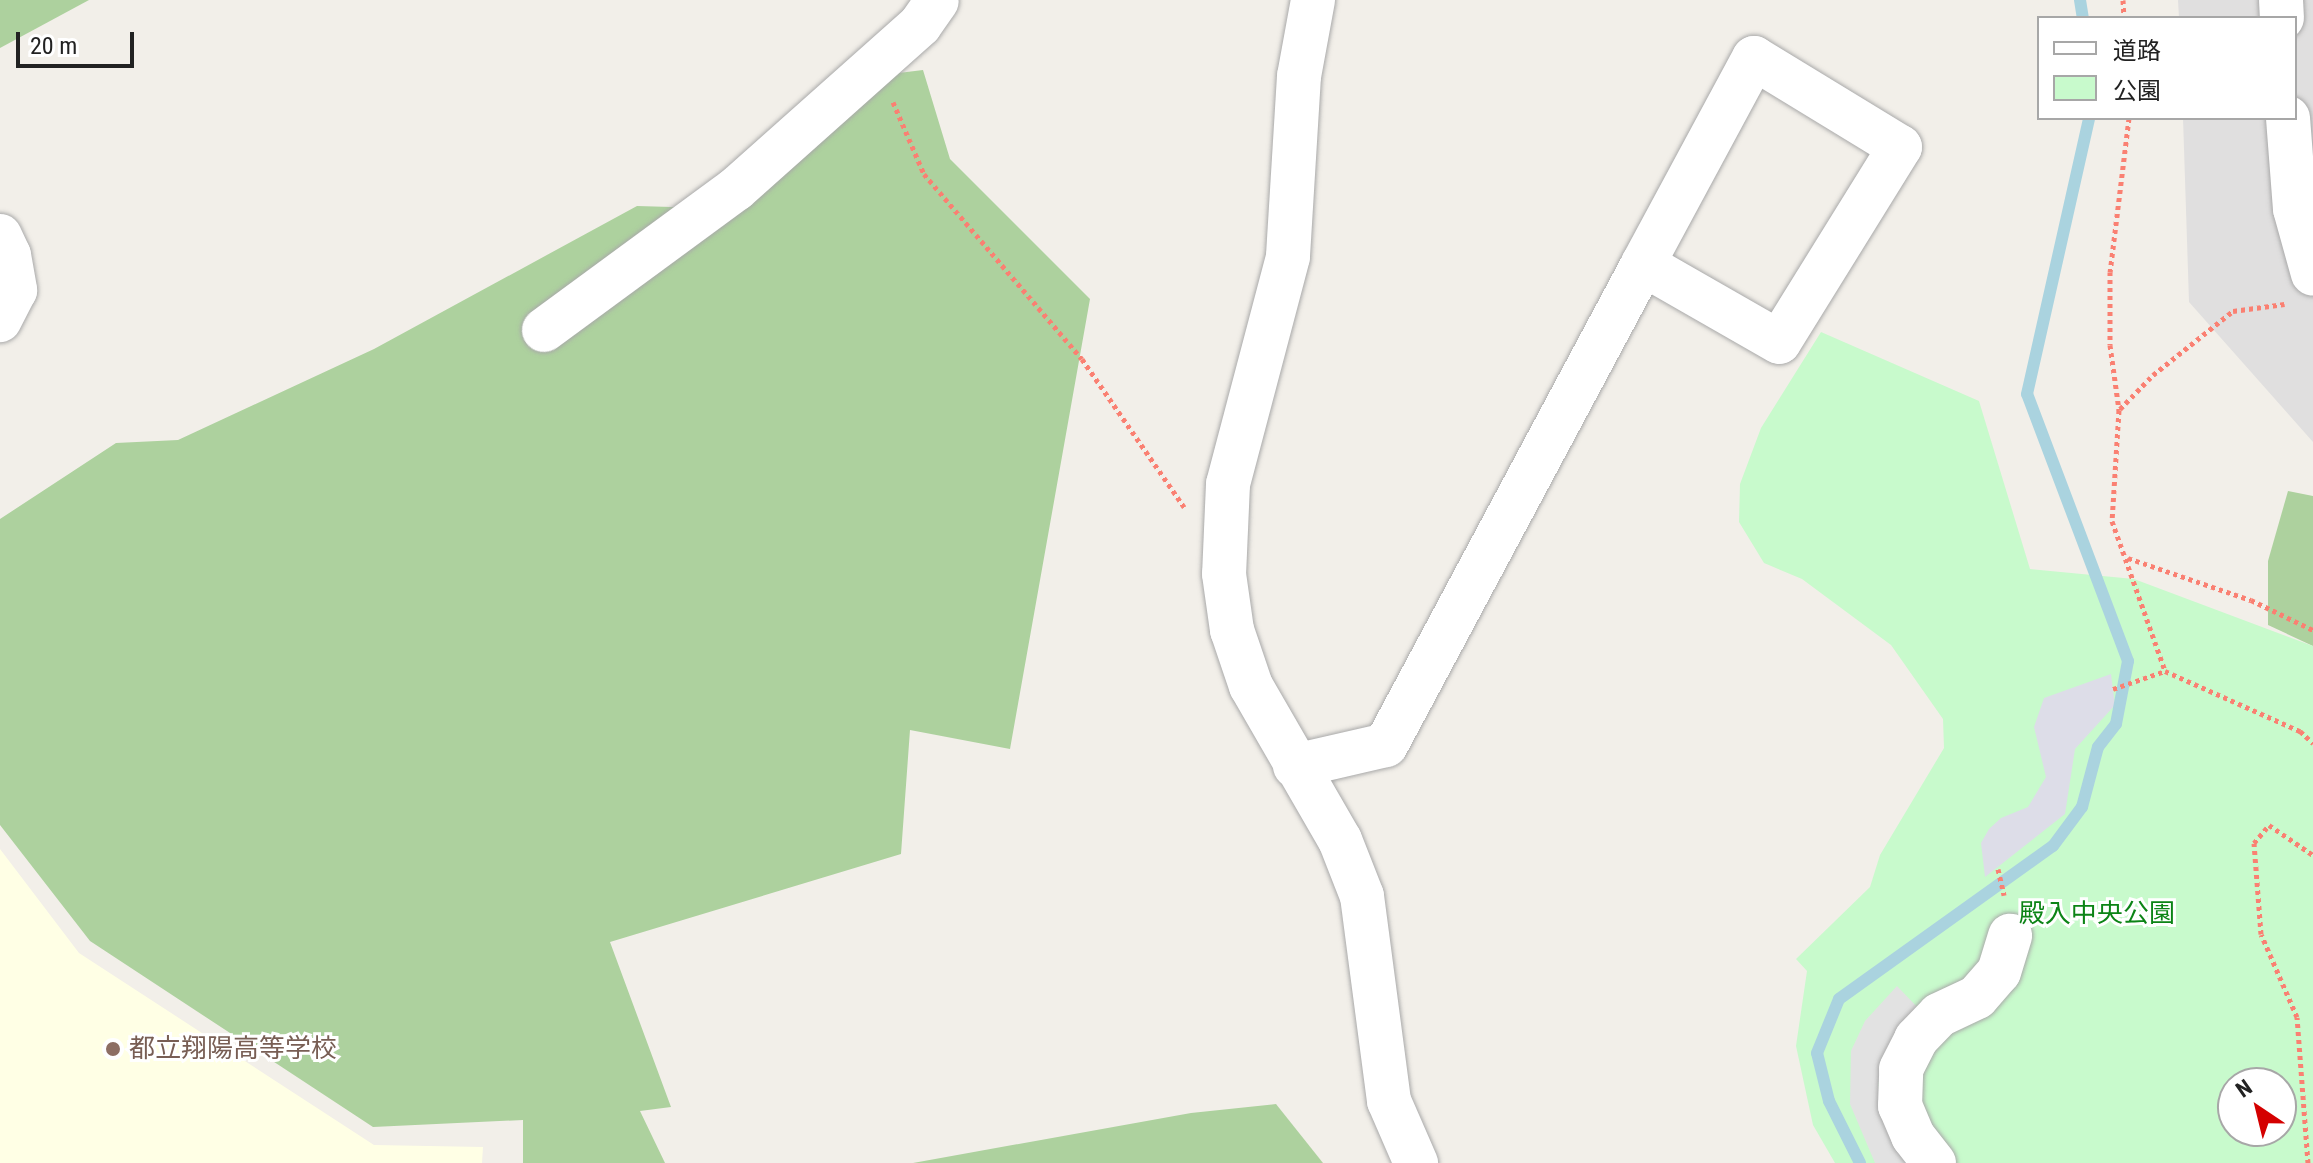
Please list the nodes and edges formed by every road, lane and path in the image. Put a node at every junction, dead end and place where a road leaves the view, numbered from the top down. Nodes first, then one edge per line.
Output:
1 (1313, 0) edge
2 (918, 8) edge
3 (879, 63) junction
4 (2129, 120) edge
5 (2288, 120) edge
6 (0, 236) edge
7 (1643, 264) junction
8 (2303, 288) edge
9 (0, 320) edge
10 (544, 330) dead end
11 (2119, 410) junction
12 (1223, 546) junction
13 (2127, 558) junction
14 (2313, 630) edge
15 (2165, 671) junction
16 (2113, 689) dead end
17 (2313, 743) edge
18 (1295, 766) junction
19 (2313, 855) edge
20 (1998, 869) dead end
21 (2008, 923) joint
22 (1416, 1163) edge
23 (1934, 1163) edge
24 (2308, 1163) edge

1 - 12 street
2 - 3 street
3 - 10 street
3 - 12 path
4 - 11 path
5 - 8 street
6 - 9 street
7 - 7 street
7 - 18 street
8 - 11 path
11 - 13 path
12 - 18 street
13 - 14 path
13 - 15 path
15 - 16 path
15 - 17 path
18 - 22 street
19 - 24 path
20 - 21 path
21 - 23 street

